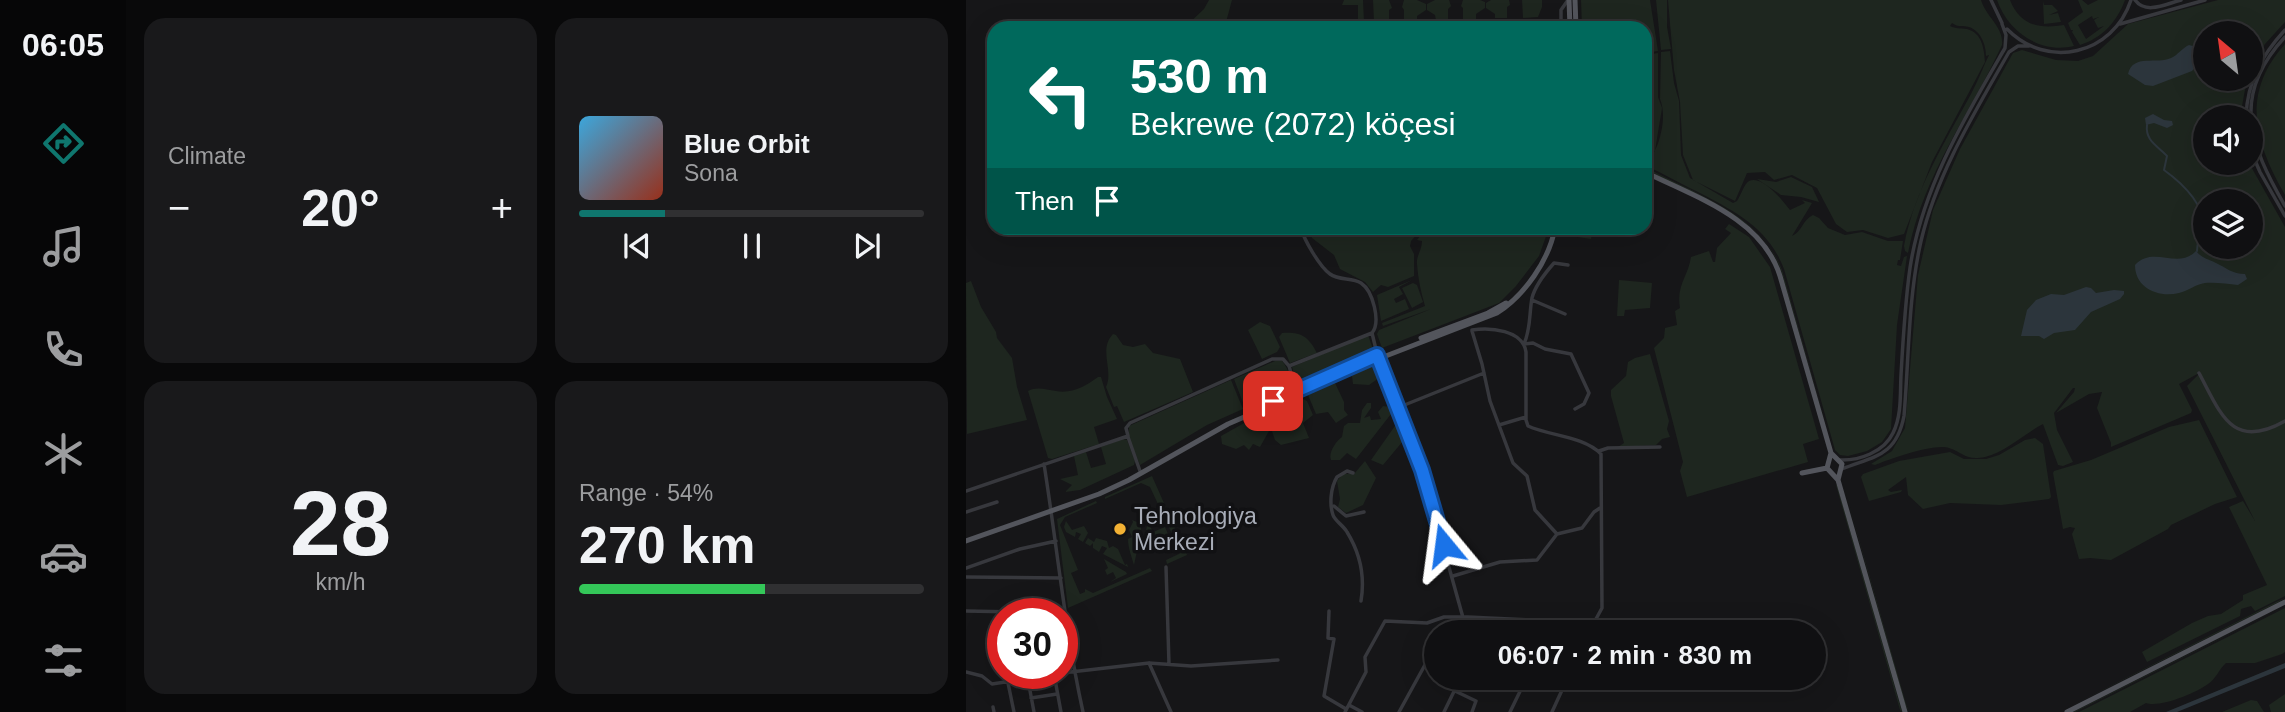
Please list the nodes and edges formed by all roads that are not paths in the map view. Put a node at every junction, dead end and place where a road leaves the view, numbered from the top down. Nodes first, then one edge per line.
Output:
1 (1569, 0) edge
2 (1575, 0) edge
3 (1991, 0) edge
4 (2133, 0) edge
5 (2181, 0) edge
6 (2205, 0) edge
7 (1561, 21) edge
8 (1570, 21) edge
9 (1576, 21) edge
10 (2002, 24) junction
11 (2118, 25) junction
12 (2285, 30) edge
13 (2285, 37) edge
14 (2029, 46) junction
15 (2247, 105) edge
16 (2262, 175) edge
17 (1652, 176) edge
18 (2285, 206) edge
19 (2285, 216) edge
20 (1304, 235) edge
21 (1553, 235) edge
22 (1568, 265) dead end
23 (1532, 300) junction
24 (1564, 314) dead end
25 (1470, 325) junction
26 (1372, 333) junction
27 (1524, 344) junction
28 (1378, 357) junction
29 (1289, 366) junction
30 (1484, 373) junction
31 (2199, 373) dead end
32 (1296, 391) junction
33 (1397, 408) junction
34 (1575, 409) dead end
35 (1526, 417) junction
36 (2285, 421) edge
37 (1499, 425) junction
38 (1128, 436) junction
39 (1660, 447) dead end
40 (1599, 452) junction
41 (1830, 453) junction
42 (1837, 459) junction
43 (1044, 464) junction
44 (1828, 465) junction
45 (1140, 471) junction
46 (1838, 471) junction
47 (1353, 473) dead end
48 (1802, 473) dead end
49 (966, 491) edge
50 (997, 502) dead end
51 (1332, 504) junction
52 (1601, 508) junction
53 (1052, 510) junction
54 (966, 512) edge
55 (1364, 512) dead end
56 (1557, 534) junction
57 (966, 539) edge
58 (1056, 541) junction
59 (1166, 567) dead end
60 (966, 568) edge
61 (1452, 576) junction
62 (966, 577) edge
63 (1061, 578) junction
64 (1064, 598) edge
65 (1361, 601) dead end
66 (2285, 602) edge
67 (966, 611) edge
68 (987, 611) edge
69 (1329, 611) dead end
70 (1464, 617) junction
71 (1465, 620) edge
72 (1519, 620) edge
73 (1594, 620) edge
74 (1278, 660) dead end
75 (1149, 663) junction
76 (1168, 664) junction
77 (1424, 667) edge
78 (1078, 671) edge
79 (966, 672) edge
80 (987, 680) edge
81 (1009, 689) edge
82 (1030, 689) edge
83 (1057, 689) edge
84 (1078, 689) edge
85 (1521, 690) edge
86 (1562, 690) edge
87 (1455, 691) joint
88 (1057, 694) junction
89 (1031, 698) junction
90 (1349, 704) junction
91 (1345, 711) edge
92 (1014, 712) edge
93 (1034, 712) edge
94 (1061, 712) edge
95 (1083, 712) edge
96 (1171, 712) edge
97 (1362, 712) edge
98 (1399, 712) edge
99 (1444, 712) edge
100 (1472, 712) edge
101 (1510, 712) edge
102 (1552, 712) edge
103 (1905, 712) edge
104 (2067, 712) edge

1 - 7 street
1 - 8 main road
2 - 9 main road
3 - 10 street
4 - 5 street
4 - 11 street
6 - 11 street
10 - 14 street
10 - 42 street
11 - 14 street
12 - 15 street
13 - 18 street
14 - 46 street
16 - 19 street
17 - 41 main road
20 - 26 street
21 - 25 main road
22 - 23 street
23 - 24 street
23 - 27 street
25 - 27 street
25 - 28 main road
25 - 30 street
26 - 28 street
26 - 29 street
27 - 34 street
27 - 35 street
28 - 32 main road
28 - 33 street
28 - 53 main road
29 - 32 street
29 - 38 street
30 - 33 street
30 - 37 street
31 - 36 street
32 - 45 main road
33 - 61 street
35 - 37 street
35 - 40 street
37 - 56 street
38 - 43 street
38 - 45 street
39 - 40 street
40 - 52 street
41 - 42 main road
41 - 44 main road
42 - 44 main road
42 - 46 main road
43 - 49 street
43 - 53 street
44 - 46 main road
44 - 48 main road
45 - 53 main road
46 - 103 main road
47 - 51 street
50 - 54 street
51 - 55 street
51 - 65 street
52 - 56 street
52 - 73 street
53 - 57 main road
53 - 58 street
56 - 61 street
58 - 60 street
58 - 63 street
59 - 76 street
61 - 70 street
62 - 63 street
63 - 64 street
66 - 104 main road
67 - 68 street
69 - 91 street
70 - 71 street
70 - 72 street
70 - 90 street
74 - 76 street
75 - 76 street
75 - 78 street
75 - 96 street
77 - 98 street
79 - 80 street
81 - 92 street
82 - 89 street
83 - 88 street
84 - 95 street
85 - 101 street
86 - 102 street
87 - 99 street
87 - 100 street
88 - 89 street
88 - 94 street
89 - 93 street
90 - 91 street
90 - 97 street

